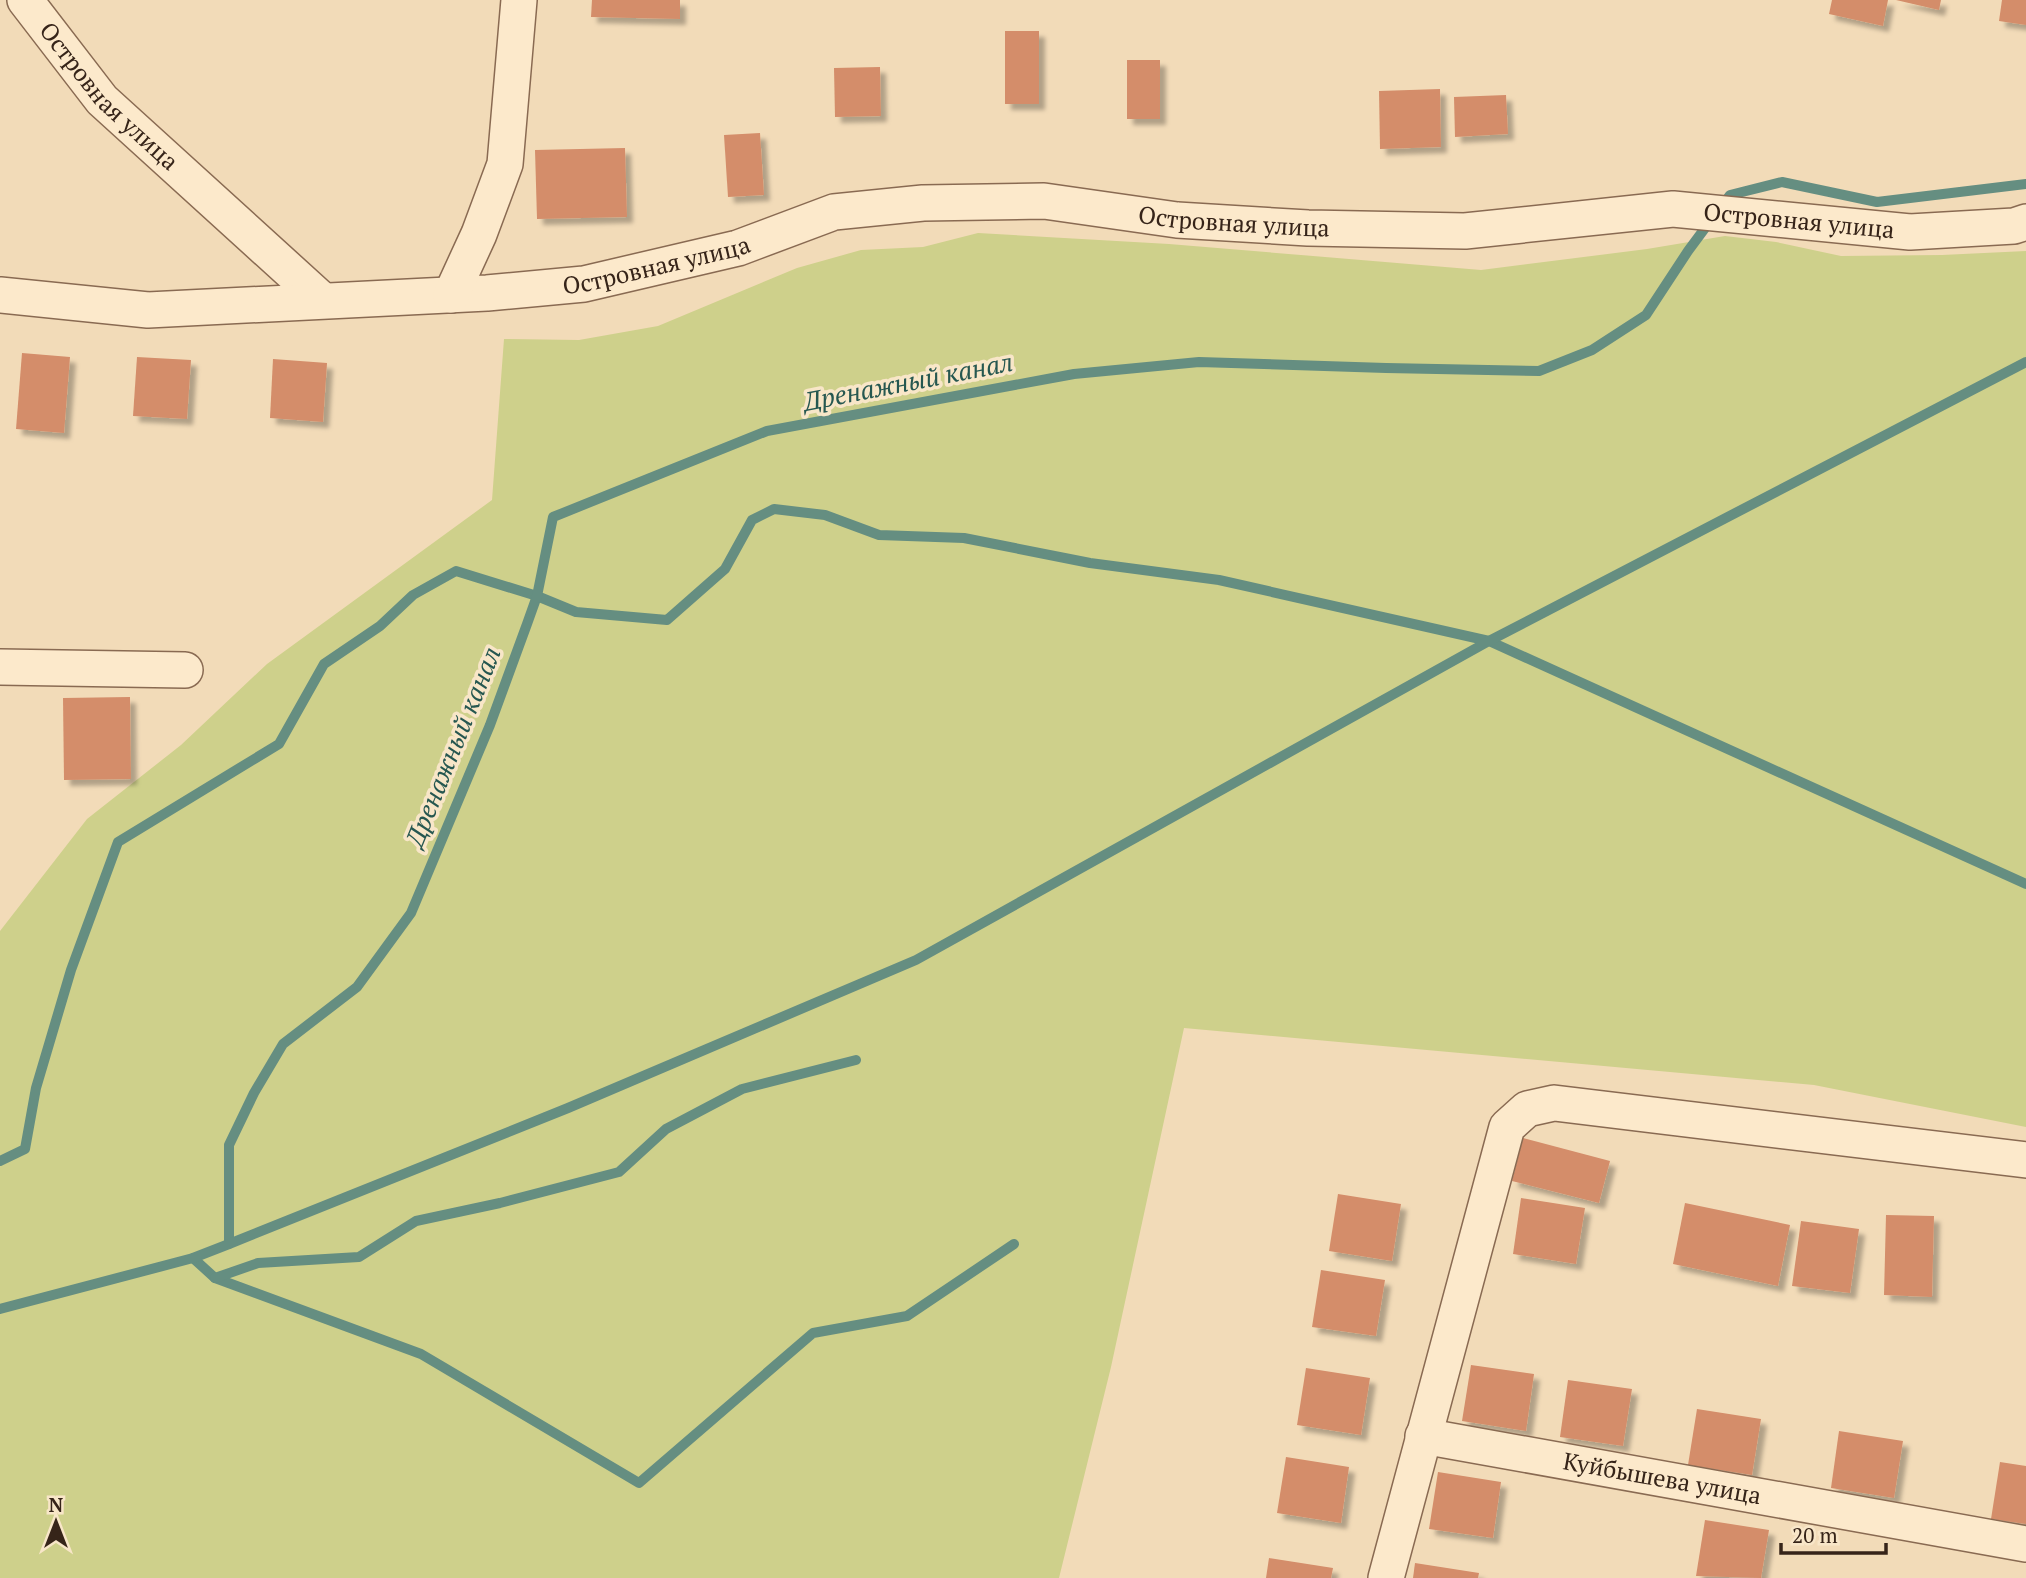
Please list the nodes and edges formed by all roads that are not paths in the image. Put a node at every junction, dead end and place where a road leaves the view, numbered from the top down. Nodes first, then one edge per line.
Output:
1 (25, 0) edge
2 (520, 0) edge
3 (2026, 222) edge
4 (0, 295) edge
5 (451, 295) junction
6 (322, 300) junction
7 (0, 667) edge
8 (185, 670) dead end
9 (2026, 1160) edge
10 (1423, 1436) junction
11 (2026, 1544) edge
12 (1386, 1578) edge

1 - 6 street, Островная улица
2 - 5 street
3 - 5 street, Островная улица
4 - 6 street, Островная улица
5 - 6 street, Островная улица
7 - 8 street
9 - 10 street
10 - 11 street, Куйбышева улица
10 - 12 street

